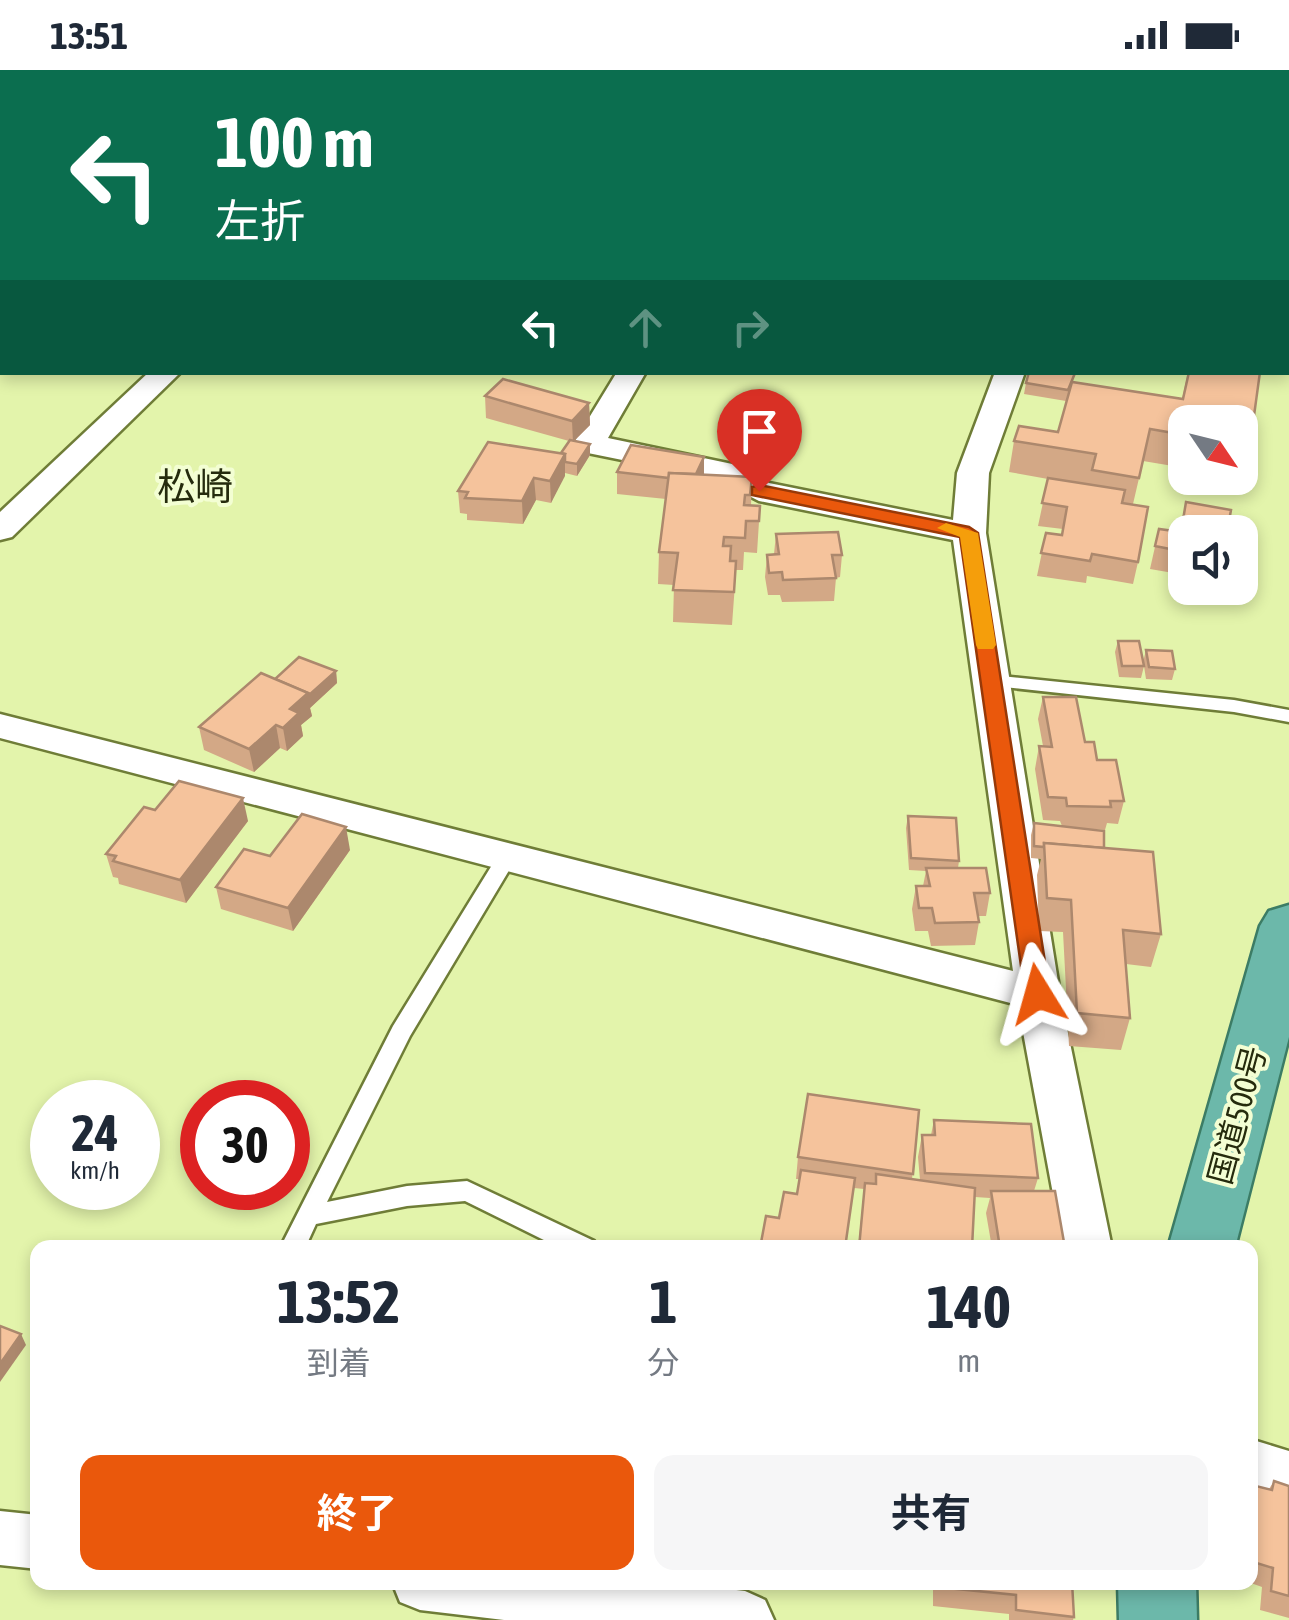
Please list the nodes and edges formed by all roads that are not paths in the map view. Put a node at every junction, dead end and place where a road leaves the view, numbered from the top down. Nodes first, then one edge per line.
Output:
1 (164, 375) edge
2 (630, 375) edge
3 (1009, 375) edge
4 (0, 530) edge
5 (969, 533) junction
6 (991, 680) junction
7 (1289, 716) edge
8 (0, 726) edge
9 (507, 858) junction
10 (1289, 926) edge
11 (1038, 994) junction
12 (307, 1216) junction
13 (296, 1240) edge
14 (569, 1240) edge
15 (1086, 1240) edge
16 (1204, 1240) edge
17 (1258, 1467) edge
18 (1289, 1477) edge
19 (0, 1538) edge
20 (30, 1541) edge
21 (488, 1590) edge
22 (1157, 1590) edge
23 (745, 1620) edge
24 (1158, 1620) edge

1 - 4 street
2 - 5 street
3 - 5 street
5 - 6 street
6 - 7 lane
6 - 11 street
8 - 9 street
9 - 11 street
9 - 12 lane
10 - 16 highway, 国道500号
11 - 15 street
12 - 13 lane
12 - 14 lane
17 - 18 street
19 - 20 street
21 - 23 street
22 - 24 highway

